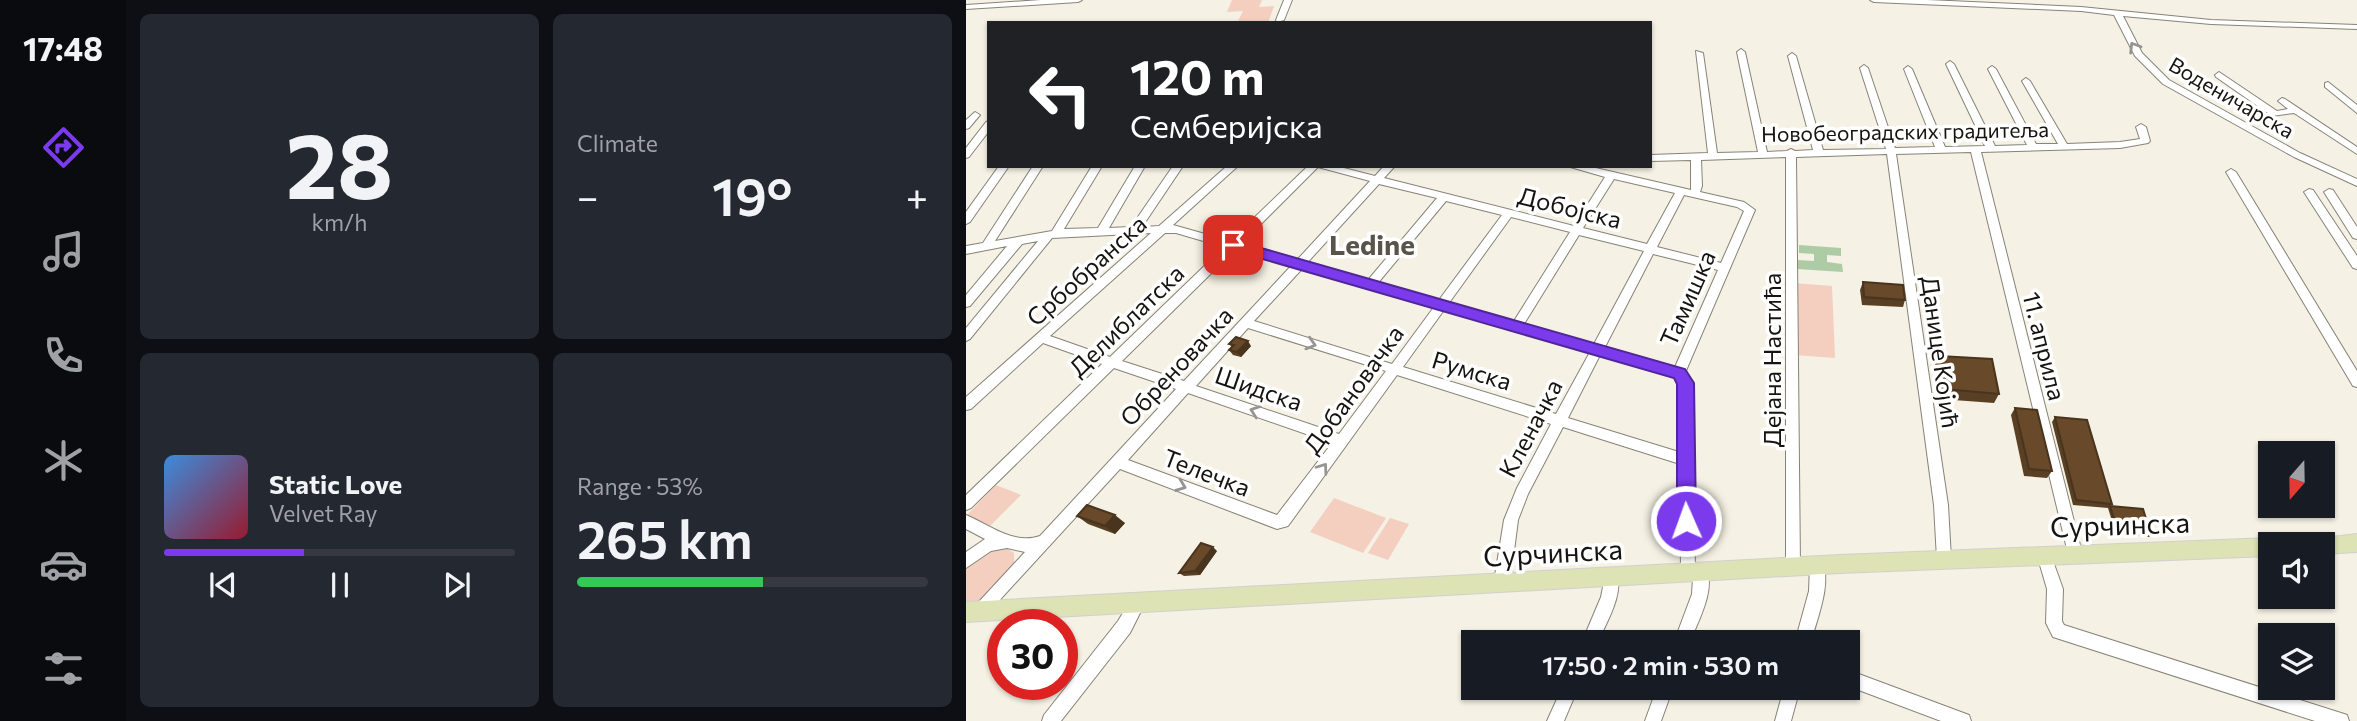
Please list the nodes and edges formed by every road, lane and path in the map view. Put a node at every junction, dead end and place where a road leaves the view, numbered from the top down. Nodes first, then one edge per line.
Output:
1 (1078, 0) edge
2 (1288, 0) edge
3 (1874, 0) edge
4 (1034, 2) edge
5 (2015, 3) edge
6 (966, 7) edge
7 (2117, 12) junction
8 (1280, 20) dead end
9 (2357, 27) edge
10 (1741, 52) dead end
11 (1699, 53) dead end
12 (1792, 56) dead end
13 (1950, 64) dead end
14 (1864, 68) dead end
15 (1908, 69) dead end
16 (1992, 69) dead end
17 (2219, 75) dead end
18 (2026, 81) dead end
19 (2328, 85) dead end
20 (2282, 101) dead end
21 (2296, 110) junction
22 (2357, 110) edge
23 (975, 115) dead end
24 (966, 126) edge
25 (987, 127) edge
26 (2141, 127) dead end
27 (2064, 146) junction
28 (2033, 147) junction
29 (1975, 148) junction
30 (1991, 148) junction
31 (1941, 149) junction
32 (1891, 150) junction
33 (1818, 151) junction
34 (1791, 152) junction
35 (2357, 152) edge
36 (1763, 154) junction
37 (966, 155) edge
38 (1713, 156) junction
39 (1696, 157) junction
40 (1652, 158) edge
41 (1003, 168) edge
42 (1037, 168) edge
43 (1096, 168) edge
44 (1139, 168) edge
45 (1177, 168) edge
46 (1231, 168) edge
47 (1312, 168) edge
48 (1330, 168) edge
49 (1388, 168) edge
50 (1593, 169) edge
51 (2231, 172) dead end
52 (1611, 175) junction
53 (1377, 180) junction
54 (2357, 183) edge
55 (1681, 191) junction
56 (2309, 192) dead end
57 (2329, 192) dead end
58 (1694, 194) junction
59 (1444, 197) junction
60 (1509, 213) junction
61 (966, 220) edge
62 (1163, 229) junction
63 (1134, 230) junction
64 (1577, 230) junction
65 (1102, 231) junction
66 (1053, 235) junction
67 (2357, 235) edge
68 (1018, 241) junction
69 (1233, 245) junction
70 (986, 247) junction
71 (1650, 249) junction
72 (966, 250) edge
73 (1300, 265) junction
74 (2357, 265) edge
75 (1725, 268) junction
76 (1370, 285) junction
77 (966, 303) edge
78 (1442, 306) junction
79 (1246, 323) junction
80 (1516, 327) junction
81 (966, 336) edge
82 (1041, 338) junction
83 (1597, 350) junction
84 (1112, 363) junction
85 (1394, 370) junction
86 (1679, 373) junction
87 (2357, 382) edge
88 (1186, 388) junction
89 (966, 405) edge
90 (1559, 421) junction
91 (1343, 441) junction
92 (1685, 460) junction
93 (1117, 462) junction
94 (966, 504) edge
95 (1282, 522) joint
96 (971, 525) edge
97 (1047, 539) junction
98 (1014, 543) junction
99 (2357, 543) edge
100 (2335, 544) edge
101 (2258, 547) edge
102 (2076, 553) junction
103 (2044, 555) junction
104 (968, 558) edge
105 (1944, 559) junction
106 (1023, 565) junction
107 (1817, 565) junction
108 (1793, 567) junction
109 (1694, 573) junction
110 (1611, 577) junction
111 (1502, 582) junction
112 (1137, 603) junction
113 (973, 611) edge
114 (1595, 630) edge
115 (1686, 630) edge
116 (1806, 630) edge
117 (1860, 682) edge
118 (1565, 700) edge
119 (1661, 700) edge
120 (1789, 700) edge
121 (1050, 721) edge
122 (1555, 721) edge
123 (1653, 721) edge
124 (1783, 721) edge
125 (1963, 721) edge
126 (2341, 721) edge

1 - 4 street
2 - 8 street
3 - 5 street
4 - 6 street
5 - 7 street
7 - 9 street
54 -> 7 street, Воденичарска
10 - 36 street
11 - 38 street
12 - 33 street
13 - 30 street
14 - 32 street, Данице Којић
15 - 31 street
16 - 28 street
17 - 21 street
18 - 27 street
19 - 22 street
20 - 21 street
21 - 35 street
23 - 24 street
25 - 37 street
26 - 27 street, Новобеоградских градитеља
27 - 28 street, Новобеоградских градитеља
28 - 30 street, Новобеоградских градитеља
29 - 30 street, Новобеоградских градитеља
29 - 31 street, Новобеоградских градитеља
29 - 102 street, 11. априла
31 - 32 street, Новобеоградских градитеља
32 - 33 street, Новобеоградских градитеља
32 - 105 street, Данице Којић
33 - 34 street, Новобеоградских градитеља
34 - 36 street, Новобеоградских градитеља
34 - 108 street, Дејана Настића
36 - 38 street, Новобеоградских градитеља
38 - 39 street, Новобеоградских градитеља
39 - 40 street, Новобеоградских градитеља
39 - 58 street
41 - 61 street
42 - 70 street
43 - 66 street
44 - 65 street
45 - 63 street
46 - 62 street, Србобранска
47 - 69 street, Делиблатска
48 - 53 street, Добојска
49 - 53 street, Обреновачка
50 - 52 street
51 - 87 street
52 - 55 street
52 - 64 street
53 - 59 street, Добојска
53 - 73 street, Обреновачка
55 - 58 street
55 - 71 street, Кленачка
56 - 74 street
57 - 67 street
58 - 75 street, Тамишка
59 - 60 street, Добојска
59 - 76 street
60 - 64 street, Добојска
60 - 78 street, Добановачка
62 - 63 street
62 - 69 street
62 - 82 street, Србобранска
63 - 65 street
64 - 71 street, Добојска
64 - 80 street
65 - 66 street
66 - 68 street
66 - 81 street
68 - 70 street
68 - 77 street
69 - 73 street
69 - 84 street, Делиблатска
70 - 72 street
71 - 75 street, Добојска
71 - 83 street, Кленачка
73 - 76 street
73 - 79 street, Обреновачка
75 - 86 street, Тамишка
76 - 78 street
78 - 80 street
78 - 85 street, Добановачка
79 -> 85 street, Румска
79 - 88 street, Обреновачка
80 - 83 street
82 - 84 street, Шидска
82 - 89 street, Србобранска
83 - 86 street
83 - 90 street, Кленачка
84 - 88 street, Шидска
84 - 94 street, Делиблатска
85 - 90 street, Румска
85 - 91 street, Добановачка
86 - 92 street, Тамишка
91 -> 88 street, Шидска
88 - 93 street, Обреновачка
90 - 92 street, Румска
90 - 111 street, Кленачка
95 -> 91 street, Добановачка
92 - 109 street, Тамишка
93 -> 95 street, Телечка
93 - 97 street, Обреновачка
96 - 98 street
96 - 104 street
97 - 98 street
97 - 106 street, Обреновачка
98 - 104 street
98 - 106 street
99 - 100 main road
101 - 102 main road, Сурчинска
102 - 103 main road, Сурчинска
103 - 105 main road, Сурчинска
103 - 126 street
105 - 107 main road, Сурчинска
106 - 113 street, Обреновачка
107 - 108 main road, Сурчинска
107 - 116 street
108 - 109 main road, Сурчинска
109 - 110 main road, Сурчинска
109 - 115 street, Тамишка
110 - 111 main road, Сурчинска
110 - 114 street
111 - 112 main road, Сурчинска
112 - 113 main road, Сурчинска
112 - 121 street
117 - 125 street
118 - 122 street
119 - 123 street
120 - 124 street

